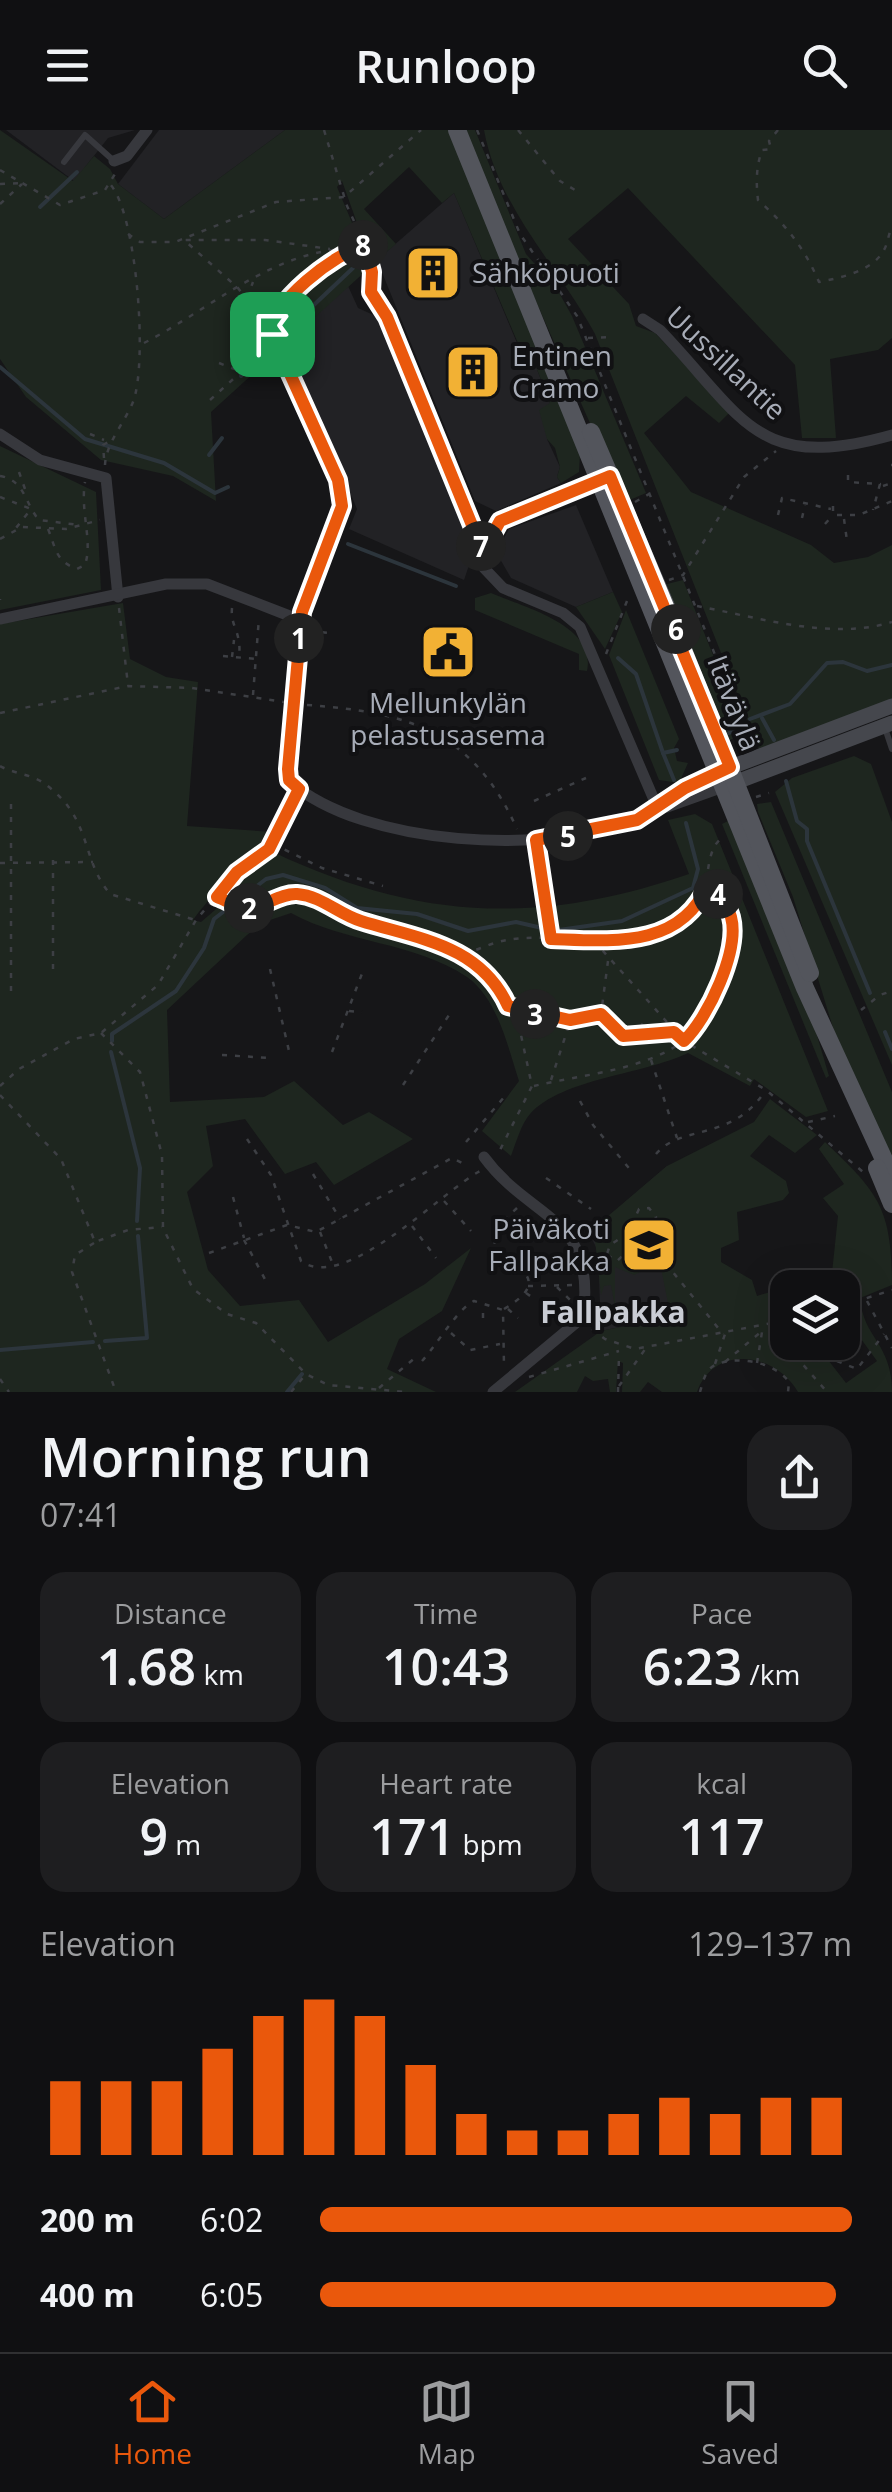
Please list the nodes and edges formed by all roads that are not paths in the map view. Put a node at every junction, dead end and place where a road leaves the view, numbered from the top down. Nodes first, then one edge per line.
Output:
1 (147, 130) edge
2 (457, 130) edge
3 (64, 162) dead end
4 (115, 167) joint
5 (371, 292) road end
6 (643, 319) dead end
7 (275, 339) road end
8 (0, 434) edge
9 (892, 435) edge
10 (604, 478) junction
11 (483, 552) junction
12 (118, 596) junction
13 (0, 618) edge
14 (304, 626) junction
15 (887, 716) edge
16 (892, 749) edge
17 (726, 777) junction
18 (658, 809) junction
19 (851, 1092) junction
20 (484, 1157) dead end
21 (883, 1177) edge
22 (892, 1204) edge
23 (492, 1392) edge

1 - 4 street
2 - 10 main road, Itäväylä
3 - 4 lane
5 - 11 street
6 - 9 street, Uussillantie
7 - 14 street
8 - 12 street
10 - 11 lane
10 - 17 main road, Itäväylä
11 - 18 street
12 - 13 street
12 - 14 street
14 - 18 street
15 - 16 lane
15 - 17 main road
17 - 18 street
17 - 19 main road, Itäväylä
19 - 21 main road, Itäväylä
19 - 22 main road, Itäväylä
20 - 23 street

